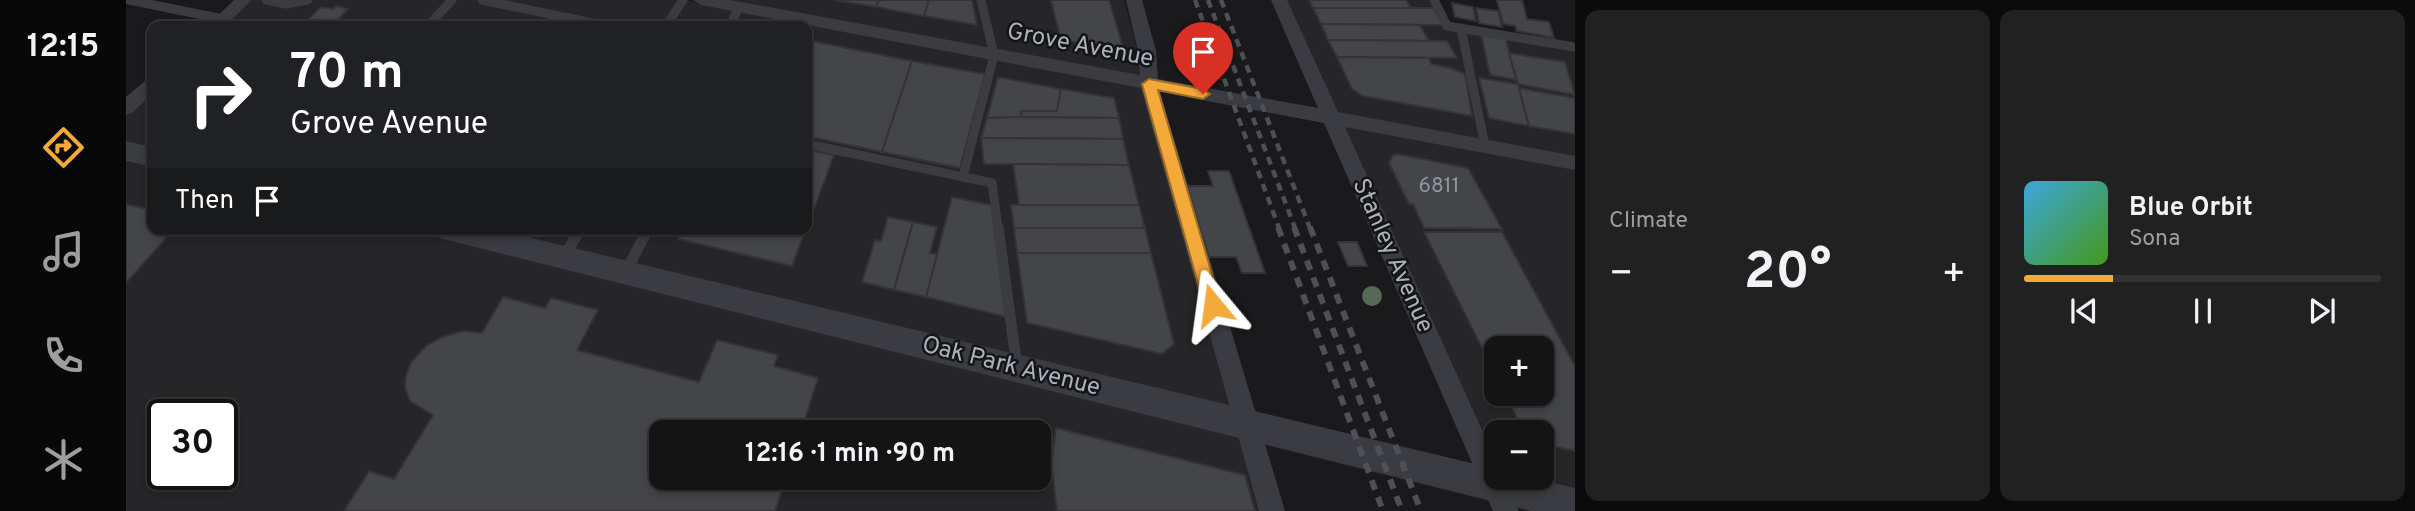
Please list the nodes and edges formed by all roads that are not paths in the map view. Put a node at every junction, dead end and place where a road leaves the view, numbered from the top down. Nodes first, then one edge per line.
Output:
1 (129, 0) edge
2 (244, 0) edge
3 (266, 0) edge
4 (308, 0) edge
5 (452, 0) edge
6 (482, 0) edge
7 (683, 0) edge
8 (701, 0) edge
9 (981, 0) edge
10 (1134, 0) edge
11 (1279, 0) edge
12 (1434, 0) edge
13 (740, 7) junction
14 (211, 21) edge
15 (221, 21) edge
16 (433, 21) edge
17 (583, 21) edge
18 (669, 21) edge
19 (733, 21) edge
20 (1461, 28) junction
21 (1575, 47) edge
22 (994, 55) junction
23 (1149, 84) junction
24 (147, 89) edge
25 (126, 108) edge
26 (1331, 118) junction
27 (812, 145) edge
28 (1485, 146) junction
29 (126, 151) edge
30 (147, 156) edge
31 (1575, 163) edge
32 (963, 177) junction
33 (472, 235) edge
34 (577, 235) edge
35 (645, 235) edge
36 (564, 257) junction
37 (625, 272) junction
38 (1018, 368) junction
39 (1247, 424) junction
40 (1500, 498) edge
41 (1575, 505) edge
42 (1272, 511) edge

1 - 14 lane
2 - 15 street
3 - 4 lane
5 - 16 lane
6 - 17 lane
7 - 18 lane
8 - 13 street, Grove Avenue
9 - 22 lane
10 - 23 street
11 - 26 street, Stanley Avenue
12 - 20 lane
13 - 19 lane
13 - 22 street, Grove Avenue
20 - 21 lane
20 - 28 lane
22 - 23 street, Grove Avenue
22 - 32 lane
23 - 26 street, Grove Avenue
23 - 39 street
24 - 25 street
26 - 28 street, Grove Avenue
26 - 40 street, Stanley Avenue
27 - 32 lane
28 - 31 street, Grove Avenue
29 - 30 street
32 - 38 lane
33 - 36 street, Oak Park Avenue
34 - 36 lane
35 - 37 lane
36 - 37 street, Oak Park Avenue
37 - 38 street, Oak Park Avenue
38 - 39 street, Oak Park Avenue
39 - 40 street, Oak Park Avenue
39 - 42 street
40 - 41 street, Oak Park Avenue

